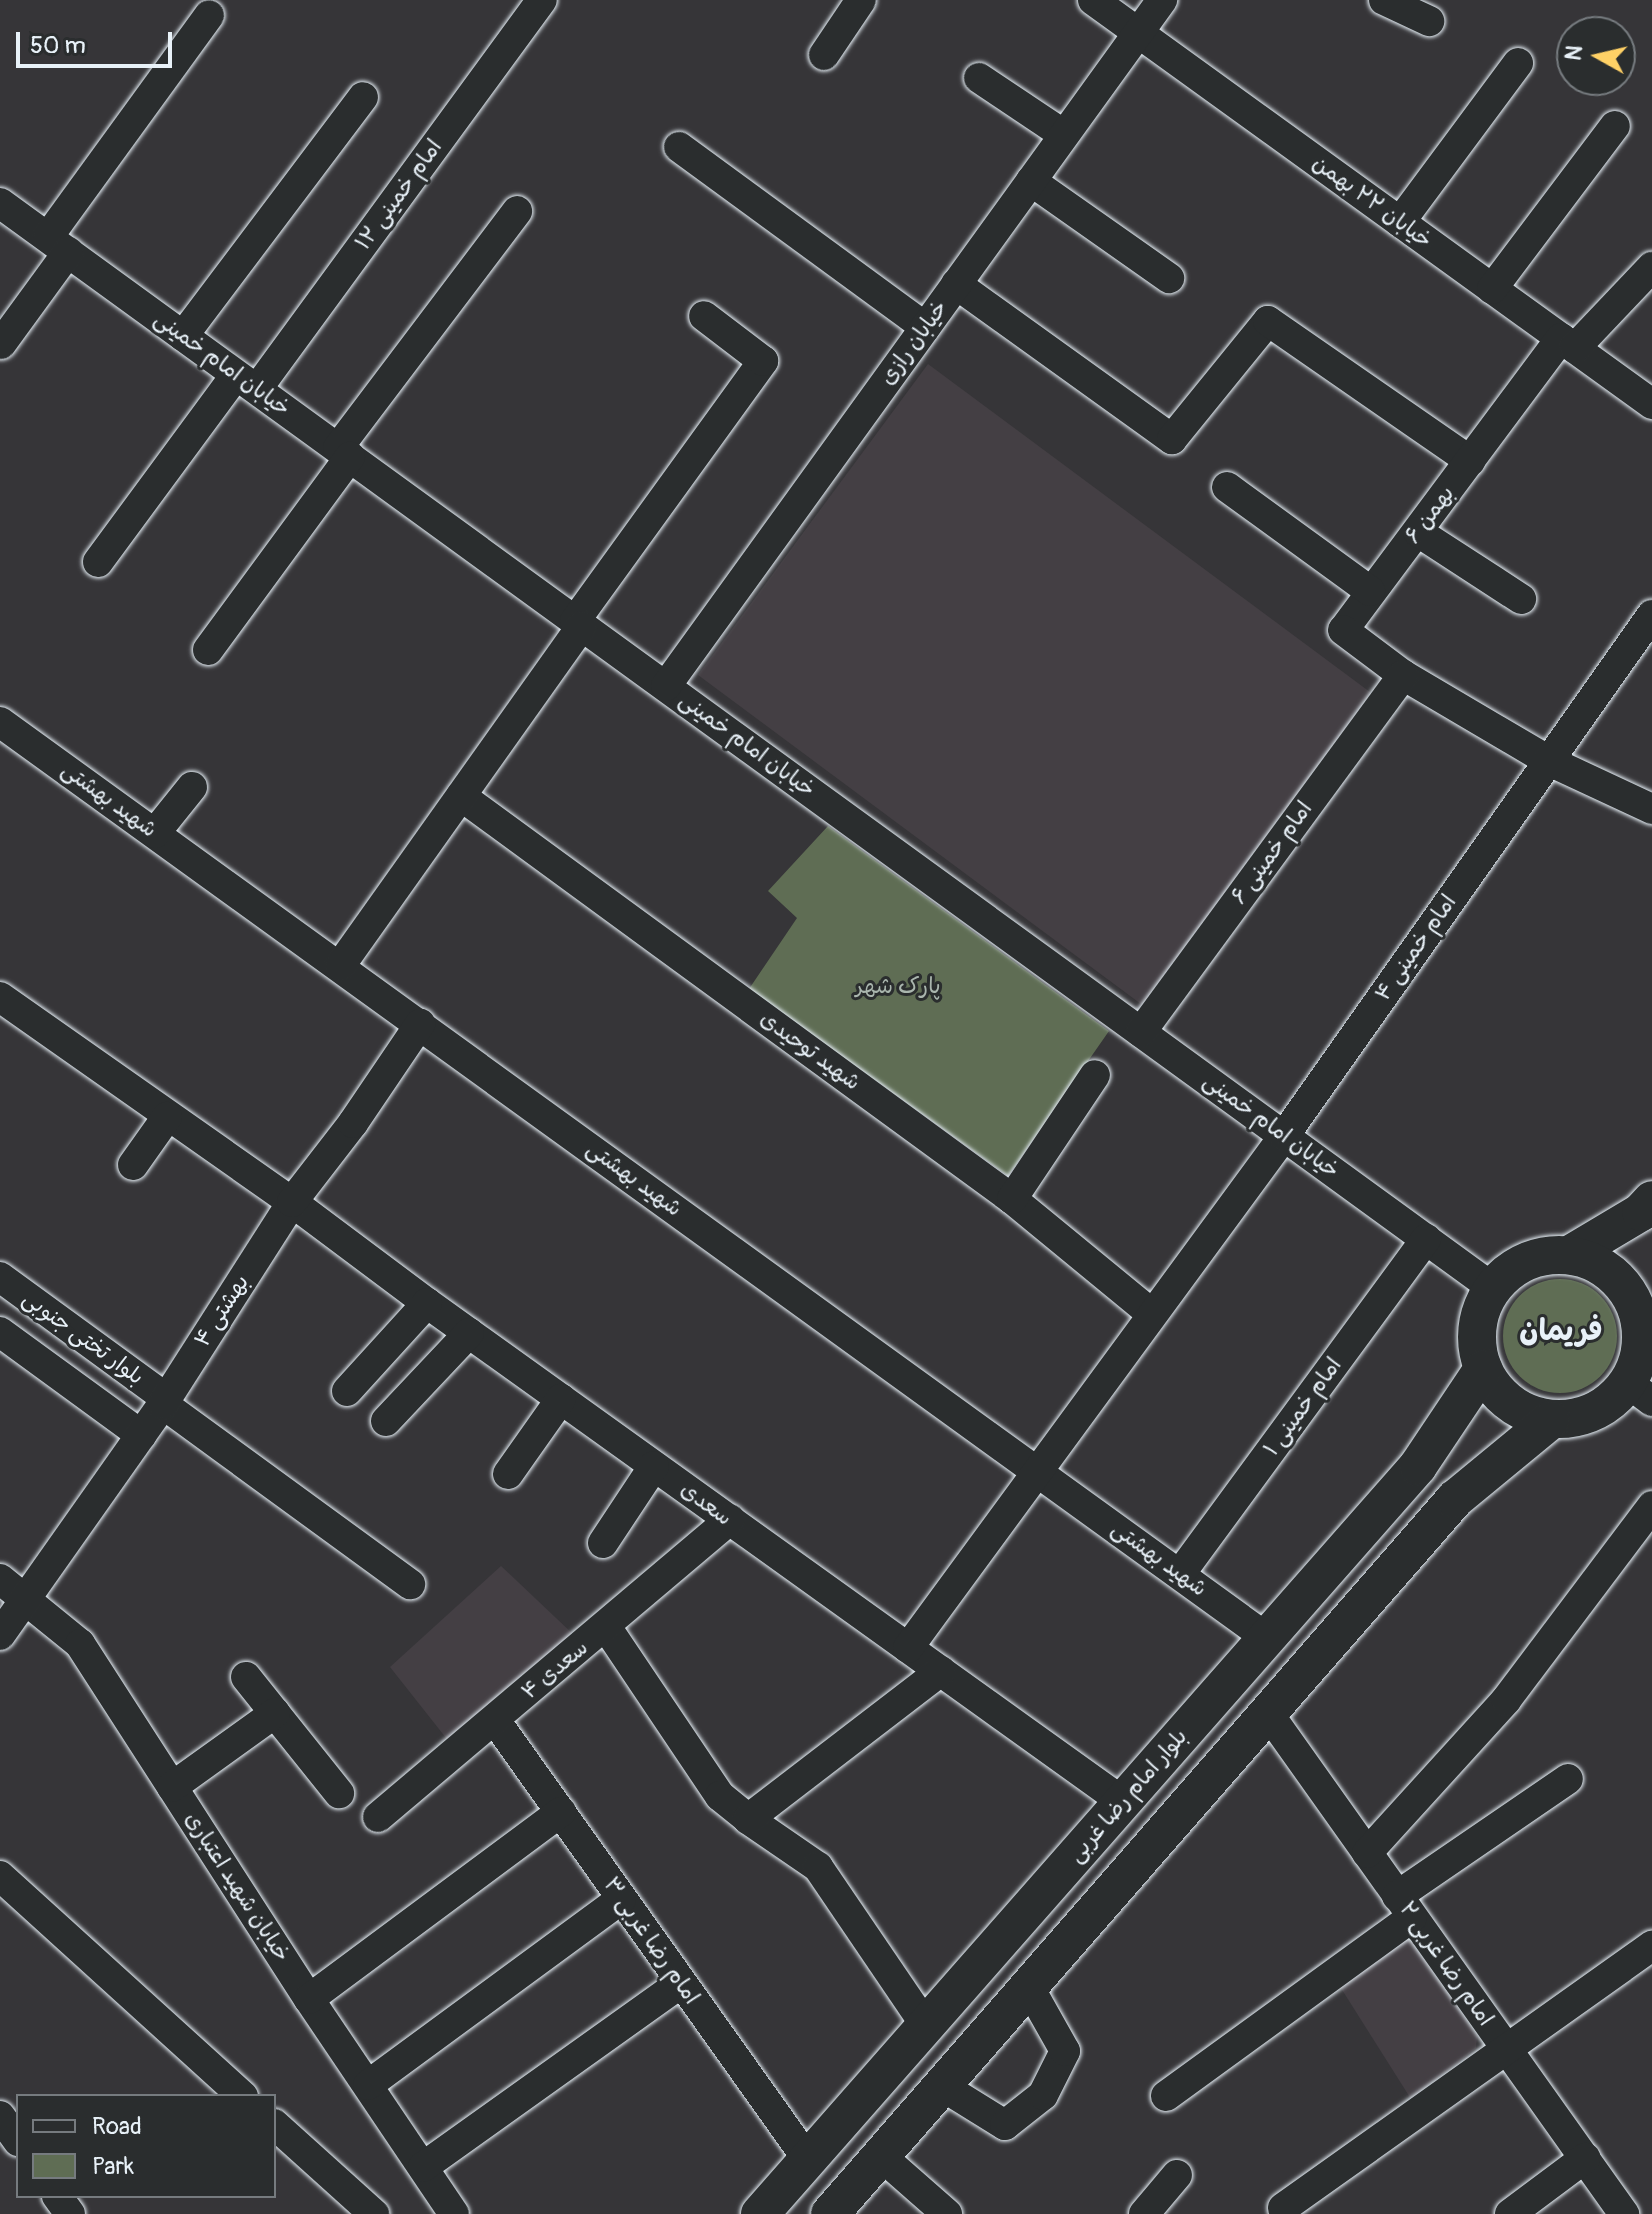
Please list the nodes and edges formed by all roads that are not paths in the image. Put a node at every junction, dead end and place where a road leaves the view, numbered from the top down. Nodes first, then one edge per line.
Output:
1 (542, 0) edge
2 (861, 0) edge
3 (1093, 0) edge
4 (1162, 0) edge
5 (1384, 0) edge
6 (209, 15) dead end
7 (1429, 21) dead end
8 (1138, 33) junction
9 (824, 55) dead end
10 (1518, 63) dead end
11 (979, 78) dead end
12 (363, 97) dead end
13 (1615, 126) dead end
14 (1064, 135) junction
15 (679, 147) dead end
16 (1031, 181) junction
17 (0, 203) edge
18 (517, 211) dead end
19 (1400, 222) junction
20 (58, 245) junction
21 (1652, 267) edge
22 (1169, 278) dead end
23 (956, 284) junction
24 (1492, 289) junction
25 (704, 316) dead end
26 (925, 327) junction
27 (183, 336) junction
28 (1568, 343) junction
29 (1, 344) edge
30 (246, 382) junction
31 (1652, 404) edge
32 (344, 453) junction
33 (1470, 461) junction
34 (1227, 487) dead end
35 (1418, 532) junction
36 (98, 562) dead end
37 (1370, 591) junction
38 (1521, 599) dead end
39 (1652, 615) edge
40 (579, 624) junction
41 (208, 650) dead end
42 (1403, 675) junction
43 (666, 686) junction
44 (0, 722) edge
45 (1549, 761) junction
46 (192, 787) dead end
47 (461, 796) junction
48 (1652, 809) edge
49 (155, 833) junction
50 (340, 966) junction
51 (0, 997) edge
52 (420, 1024) junction
53 (1141, 1032) junction
54 (1095, 1075) dead end
55 (167, 1117) junction
56 (1284, 1136) junction
57 (133, 1165) dead end
58 (1012, 1199) junction
59 (1652, 1200) edge
60 (292, 1202) junction
61 (1426, 1239) junction
62 (1569, 1255) junction
63 (0, 1277) edge
64 (1493, 1288) junction
65 (427, 1303) junction
66 (1646, 1308) edge
67 (1152, 1314) junction
68 (0, 1332) edge
69 (469, 1333) junction
70 (1483, 1369) junction
71 (347, 1391) dead end
72 (1640, 1392) edge
73 (561, 1399) junction
74 (165, 1401) junction
75 (1551, 1420) junction
76 (386, 1421) dead end
77 (141, 1435) junction
78 (654, 1466) junction
79 (1040, 1473) junction
80 (508, 1474) dead end
81 (1652, 1506) edge
82 (730, 1520) junction
83 (603, 1543) dead end
84 (1180, 1574) junction
85 (0, 1579) edge
86 (410, 1584) dead end
87 (26, 1598) junction
88 (607, 1628) junction
89 (0, 1635) edge
90 (1267, 1638) junction
91 (908, 1648) junction
92 (941, 1671) junction
93 (246, 1677) dead end
94 (275, 1713) junction
95 (1268, 1713) junction
96 (495, 1720) junction
97 (1568, 1779) dead end
98 (172, 1787) junction
99 (339, 1793) dead end
100 (1123, 1802) junction
101 (561, 1812) junction
102 (378, 1817) dead end
103 (748, 1819) junction
104 (1367, 1853) junction
105 (0, 1876) edge
106 (621, 1899) junction
107 (1405, 1906) junction
108 (1652, 1946) edge
109 (680, 1984) junction
110 (1029, 1987) junction
111 (309, 1999) junction
112 (926, 2026) junction
113 (1506, 2048) junction
114 (368, 2085) junction
115 (942, 2086) junction
116 (241, 2094) edge
117 (1166, 2096) dead end
118 (0, 2116) edge
119 (276, 2126) edge
120 (16, 2138) edge
121 (881, 2156) junction
122 (1585, 2158) junction
123 (808, 2160) junction
124 (423, 2167) junction
125 (1177, 2175) dead end
126 (1283, 2208) dead end
127 (838, 2211) edge
128 (374, 2214) edge
129 (454, 2214) edge
130 (760, 2214) edge
131 (947, 2214) edge
132 (1144, 2214) edge
133 (1510, 2214) edge
134 (1624, 2214) edge

1 - 30 street, امام خمینی ۱۲
2 - 9 street
3 - 8 street, خیابان ۲۲ بهمن
4 - 8 street, خیابان رازی
5 - 7 street
6 - 20 street
8 - 14 street, خیابان رازی
8 - 19 street, خیابان ۲۲ بهمن
10 - 19 street
11 - 14 street
12 - 27 street
13 - 24 street
14 - 16 street, خیابان رازی
15 - 26 street
16 - 22 street
16 - 23 street, خیابان رازی
17 - 20 street, خیابان امام خمینی
18 - 32 street
19 - 24 street, خیابان ۲۲ بهمن
20 - 27 street, خیابان امام خمینی
20 - 29 street
21 - 28 street, بهمن ۶
23 - 26 street, خیابان رازی
23 - 33 street
24 - 28 street, خیابان ۲۲ بهمن
25 - 40 street
26 - 43 street, خیابان رازی
27 - 30 street, خیابان امام خمینی
28 - 31 street, خیابان ۲۲ بهمن
28 - 33 street, بهمن ۶
30 - 32 street, خیابان امام خمینی
30 - 36 street, امام خمینی ۱۲
32 - 40 street, خیابان امام خمینی
32 - 41 street
33 - 35 street, بهمن ۶
34 - 37 street
35 - 37 street, بهمن ۶
35 - 38 street
37 - 42 street, بهمن ۶
39 - 45 street, امام خمینی ۴
40 - 43 street, خیابان امام خمینی
40 - 47 street
42 - 45 street
42 - 53 street, امام خمینی ۶
43 - 53 street, خیابان امام خمینی
44 - 49 street, شهید بهشتی
45 - 48 street
45 - 56 street, امام خمینی ۴
46 - 49 street
47 - 50 street
47 - 58 street, شهید توحیدی
49 - 50 street, شهید بهشتی
50 - 52 street, شهید بهشتی
51 - 55 street, سعدی
52 - 60 street, بهشتی ۴
52 - 79 street, شهید بهشتی
53 - 56 street, خیابان امام خمینی
54 - 58 street
55 - 57 street
55 - 60 street, سعدی
56 - 61 street, خیابان امام خمینی
56 - 67 street, امام خمینی ۴
58 - 67 street, شهید توحیدی
59 - 62 main road
60 - 65 street, سعدی
60 - 74 street, بهشتی ۴
61 - 64 street, خیابان امام خمینی
61 - 84 street, امام خمینی ۱
62 - 64 main road
62 - 66 main road
63 - 74 street, بلوار تختی جنوبی
64 - 70 main road
65 - 69 street, سعدی
65 - 71 street
66 - 72 main road
67 - 79 street, امام خمینی ۴
68 - 77 street, بلوار تختی جنوبی
69 - 73 street, سعدی
69 - 76 street
70 - 75 main road
70 - 90 main road, بلوار امام رضا غربی
72 - 75 main road
73 - 78 street, سعدی
73 - 80 street
74 - 77 street, بهشتی ۴
74 - 86 street, بلوار تختی جنوبی
75 - 95 main road
77 - 87 street, بهشتی ۴
78 - 82 street, سعدی
78 - 83 street
79 - 84 street, شهید بهشتی
79 - 91 street, امام خمینی ۴
81 - 104 street
82 - 88 street, سعدی ۴
82 - 91 street, سعدی
84 - 90 street, شهید بهشتی
85 - 87 street, خیابان شهید اعتباری
87 - 89 street, بهشتی ۴
87 - 98 street, خیابان شهید اعتباری
88 - 96 street, سعدی ۴
88 - 103 street
90 - 100 main road, بلوار امام رضا غربی
91 - 92 street, سعدی
92 - 100 street, سعدی
92 - 103 street
93 - 94 street
94 - 98 street
94 - 99 street
95 - 104 street, امام رضا غربی ۲
95 - 110 main road
96 - 101 street, امام رضا غربی ۳
96 - 102 street, سعدی ۴
97 - 107 street
98 - 111 street, خیابان شهید اعتباری
100 - 112 main road, بلوار امام رضا غربی
101 - 106 street, امام رضا غربی ۳
101 - 111 street
103 - 112 street
104 - 107 street, امام رضا غربی ۲
105 - 116 street
106 - 109 street, امام رضا غربی ۳
106 - 114 street
107 - 113 street, امام رضا غربی ۲
107 - 117 street
108 - 113 street
109 - 123 street, امام رضا غربی ۳
109 - 124 street
110 - 115 main road
110 - 115 street
111 - 114 street, خیابان شهید اعتباری
112 - 123 main road, بلوار امام رضا غربی
113 - 122 street, امام رضا غربی ۲
113 - 126 street
114 - 124 street, خیابان شهید اعتباری
115 - 121 main road
118 - 120 street
119 - 128 street
121 - 127 main road
121 - 131 street
122 - 133 street
122 - 134 street, امام رضا غربی ۲
123 - 130 main road, بلوار امام رضا غربی
124 - 129 street, خیابان شهید اعتباری
125 - 132 street

